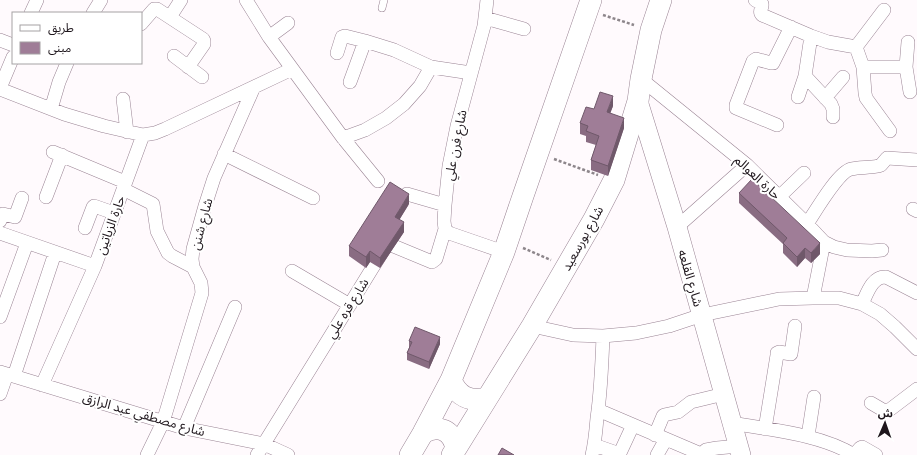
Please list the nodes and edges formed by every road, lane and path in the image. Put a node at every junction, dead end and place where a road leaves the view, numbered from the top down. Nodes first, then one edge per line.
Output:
1 (37, 0) edge
2 (101, 0) edge
3 (181, 0) edge
4 (246, 0) edge
5 (384, 0) edge
6 (487, 0) edge
7 (661, 0) edge
8 (755, 0) edge
9 (589, 5) edge
10 (382, 8) dead end
11 (884, 10) dead end
12 (31, 12) edge
13 (94, 12) edge
14 (170, 17) junction
15 (485, 18) junction
16 (142, 23) edge
17 (288, 23) dead end
18 (791, 27) junction
19 (524, 29) dead end
20 (651, 30) junction
21 (811, 36) junction
22 (269, 37) junction
23 (0, 40) edge
24 (365, 41) junction
25 (908, 42) dead end
26 (12, 45) edge
27 (856, 47) junction
28 (337, 53) dead end
29 (174, 56) dead end
30 (12, 59) edge
31 (67, 64) edge
32 (188, 67) junction
33 (431, 67) junction
34 (863, 67) junction
35 (906, 67) junction
36 (292, 69) junction
37 (471, 74) junction
38 (806, 76) junction
39 (843, 76) dead end
40 (202, 77) dead end
41 (641, 79) junction
42 (350, 82) dead end
43 (254, 87) junction
44 (0, 88) edge
45 (910, 92) dead end
46 (798, 97) dead end
47 (826, 98) junction
48 (123, 99) dead end
49 (638, 101) junction
50 (51, 109) junction
51 (833, 117) dead end
52 (777, 125) dead end
53 (890, 131) dead end
54 (127, 132) junction
55 (143, 135) junction
56 (343, 138) junction
57 (538, 153) junction
58 (224, 154) junction
59 (917, 160) edge
60 (747, 165) junction
61 (804, 173) dead end
62 (614, 180) junction
63 (378, 181) dead end
64 (124, 186) junction
65 (406, 194) edge
66 (779, 196) junction
67 (46, 197) dead end
68 (22, 198) dead end
69 (313, 198) dead end
70 (445, 205) junction
71 (114, 213) junction
72 (0, 221) edge
73 (807, 224) junction
74 (677, 227) junction
75 (85, 228) dead end
76 (445, 229) junction
77 (0, 234) edge
78 (824, 242) junction
79 (27, 243) junction
80 (506, 247) junction
81 (882, 250) dead end
82 (55, 253) junction
83 (95, 266) junction
84 (566, 266) junction
85 (194, 267) junction
86 (292, 271) dead end
87 (917, 293) edge
88 (813, 298) junction
89 (862, 304) junction
90 (350, 305) junction
91 (235, 307) dead end
92 (702, 315) junction
93 (0, 317) edge
94 (532, 326) junction
95 (795, 326) dead end
96 (603, 336) junction
97 (917, 349) edge
98 (7, 374) edge
99 (451, 380) junction
100 (42, 385) junction
101 (917, 389) edge
102 (0, 394) edge
103 (724, 394) junction
104 (814, 397) dead end
105 (487, 398) junction
106 (871, 403) dead end
107 (598, 410) junction
108 (162, 422) junction
109 (732, 423) junction
110 (633, 425) junction
111 (184, 428) junction
112 (765, 429) junction
113 (423, 433) junction
114 (808, 436) junction
115 (661, 437) junction
116 (260, 449) edge
117 (593, 450) edge
118 (454, 451) edge
119 (740, 451) edge
120 (147, 455) edge
121 (288, 455) edge
122 (410, 455) edge
123 (657, 455) edge
124 (700, 455) edge
125 (854, 455) edge
126 (876, 455) edge

1 - 12 street
2 - 13 street
3 - 14 street
4 - 22 street
5 - 10 lane
6 - 15 street, شارع فرن علي
7 - 20 main road, شارع بورسعيد
8 - 18 street
9 - 20 path
9 - 57 main road
11 - 27 street
14 - 16 street
14 - 32 street
15 - 19 street
15 - 37 street, شارع فرن علي
17 - 22 street
18 - 21 street
18 - 52 street
20 - 41 main road, شارع بورسعيد
21 - 27 street
21 - 38 street
22 - 36 street
23 - 26 street
24 - 28 street
24 - 33 street
24 - 42 street
25 - 35 street
27 - 34 street
29 - 32 street
30 - 44 street
31 - 50 street
32 - 40 street
33 - 37 street
33 - 56 street
34 - 35 street
34 - 53 street
35 - 45 street
36 - 43 street
36 - 56 street
37 - 70 street, شارع فرن علي
38 - 46 street
38 - 47 street
39 - 47 street
41 - 49 main road, شارع بورسعيد
41 - 60 street, حارة العوالم
43 - 55 street
43 - 58 street, شارع شنن
44 - 50 street
47 - 51 street
48 - 54 street
49 - 62 main road, شارع بورسعيد
49 - 74 main road, شارع القلعه
50 - 54 street
54 - 55 street
55 - 64 street, حارة الزياتين
56 - 63 street
57 - 62 path
57 - 80 main road
58 - 69 street
58 - 85 street, شارع شنن
59 - 73 street
60 - 66 street, حارة العوالم
60 - 74 street
61 - 66 street
62 - 84 main road, شارع بورسعيد
64 - 67 street
64 - 71 street, حارة الزياتين
64 - 85 street
65 - 70 street
66 - 73 street, حارة العوالم
68 - 72 street
70 - 76 street, شارع فرن علي
71 - 75 street
71 - 83 street, حارة الزياتين
73 - 78 street, حارة العوالم
74 - 92 main road, شارع القلعه
76 - 80 street
76 - 90 street, شارع قره علي
77 - 79 street, حارة الزياتين
78 - 81 street, حارة العوالم
78 - 88 street
79 - 82 street, حارة الزياتين
79 - 93 street
80 - 84 path
80 - 99 main road
82 - 83 street, حارة الزياتين
82 - 98 street
83 - 100 street
84 - 94 main road, شارع بورسعيد
85 - 108 street, شارع شنن
86 - 90 street
87 - 89 street
88 - 89 street
88 - 92 street
89 - 97 street
90 - 116 street, شارع قره علي
91 - 111 street
92 - 96 street
92 - 103 main road, شارع القلعه
94 - 96 street
94 - 105 main road, شارع بورسعيد
95 - 112 street
96 - 107 street
98 - 100 street, شارع مصطفي عبد الرازق
98 - 102 street
99 - 105 main road
99 - 113 main road
100 - 108 street, شارع مصطفي عبد الرازق
101 - 106 street
103 - 109 main road, شارع القلعه
103 - 115 street
104 - 114 street
105 - 118 main road, شارع بورسعيد
107 - 110 street
107 - 117 street
108 - 111 street, شارع مصطفي عبد الرازق
108 - 120 street, شارع شنن
109 - 112 street
109 - 119 main road, شارع القلعه
110 - 115 street
110 - 117 street
111 - 116 street, شارع مصطفي عبد الرازق
112 - 114 street
113 - 118 main road
113 - 122 main road
114 - 125 street
115 - 123 street
115 - 124 street
116 - 121 street, شارع مصطفي عبد الرازق
119 - 124 street
125 - 126 street

